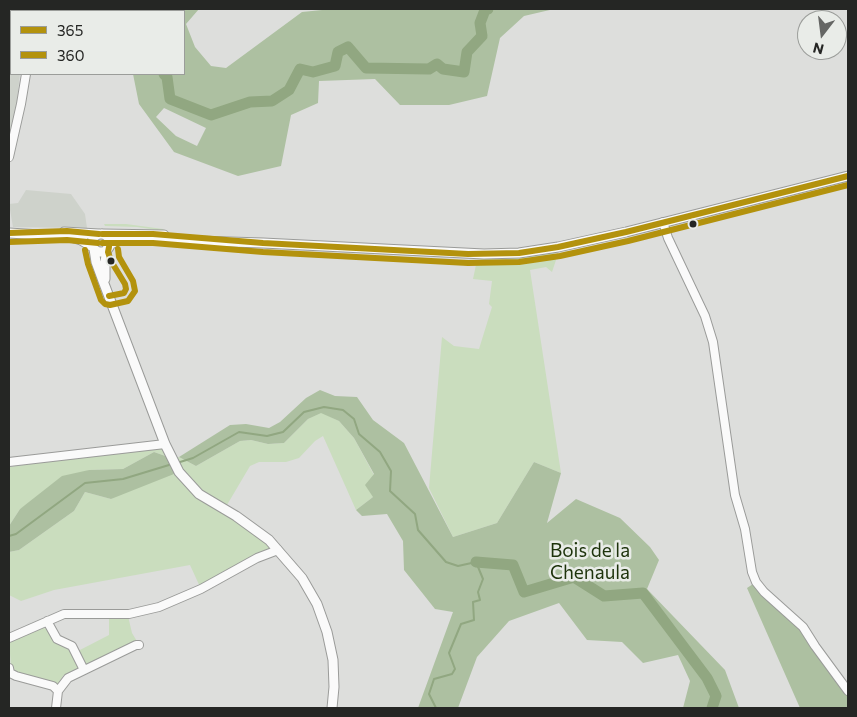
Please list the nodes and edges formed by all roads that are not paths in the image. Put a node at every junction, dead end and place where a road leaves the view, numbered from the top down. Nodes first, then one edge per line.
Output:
1 (26, 75) edge
2 (9, 157) edge
3 (848, 176) edge
4 (663, 222) junction
5 (9, 233) edge
6 (28, 233) junction
7 (100, 234) junction
8 (263, 243) junction
9 (108, 247) junction
10 (94, 248) junction
11 (108, 296) junction
12 (165, 444) junction
13 (9, 462) edge
14 (278, 550) junction
15 (47, 621) junction
16 (9, 638) edge
17 (140, 645) dead end
18 (9, 668) edge
19 (84, 670) junction
20 (58, 691) junction
21 (848, 691) edge
22 (56, 708) edge
23 (332, 708) edge

1 - 2 street
3 - 4 main road
4 - 8 main road
4 - 21 street
5 - 6 main road
6 - 7 main road
6 - 10 main road
7 - 8 main road
7 - 9 main road
7 - 10 main road
8 - 9 main road
9 - 10 main road
9 - 11 main road
10 - 11 main road
11 - 12 main road
12 - 13 street
12 - 14 main road
14 - 15 street
14 - 23 main road
15 - 16 street
15 - 19 street
17 - 19 street
18 - 20 street
19 - 20 street
20 - 22 street

